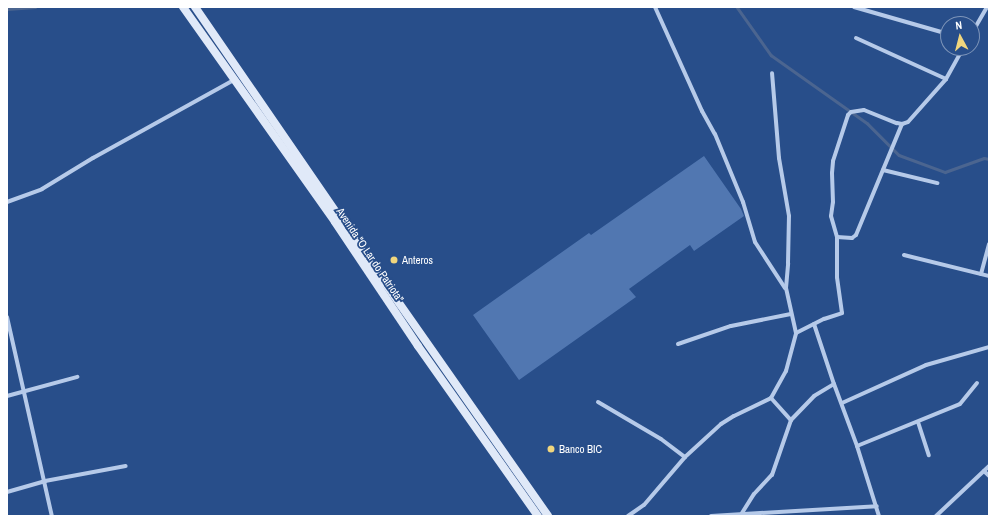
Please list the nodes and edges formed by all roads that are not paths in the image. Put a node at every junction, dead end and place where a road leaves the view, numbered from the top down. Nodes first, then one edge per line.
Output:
1 (183, 7) edge
2 (195, 7) edge
3 (655, 7) edge
4 (854, 7) edge
5 (987, 7) edge
6 (980, 20) edge
7 (940, 32) edge
8 (856, 38) dead end
9 (959, 56) edge
10 (772, 73) dead end
11 (946, 79) junction
12 (234, 80) junction
13 (902, 124) junction
14 (883, 170) junction
15 (937, 183) dead end
16 (7, 202) edge
17 (837, 237) junction
18 (989, 244) edge
19 (904, 255) dead end
20 (981, 274) junction
21 (989, 276) edge
22 (786, 288) junction
23 (791, 314) junction
24 (7, 317) edge
25 (814, 324) junction
26 (796, 333) junction
27 (678, 344) dead end
28 (989, 348) edge
29 (76, 378) dead end
30 (977, 383) dead end
31 (834, 384) junction
32 (24, 392) junction
33 (7, 396) edge
34 (771, 398) junction
35 (598, 402) dead end
36 (842, 403) junction
37 (792, 420) junction
38 (918, 422) junction
39 (857, 446) junction
40 (929, 455) dead end
41 (685, 457) junction
42 (126, 466) dead end
43 (989, 466) edge
44 (984, 471) junction
45 (989, 476) edge
46 (45, 482) junction
47 (7, 492) edge
48 (877, 506) junction
49 (742, 513) junction
50 (52, 516) edge
51 (538, 516) edge
52 (548, 516) edge
53 (628, 516) edge
54 (711, 516) edge
55 (879, 516) edge
56 (936, 516) edge

1 - 12 main road, Avenida "O Lar do Patriota"
2 - 52 main road, Avenida "O Lar do Patriota"
3 - 22 street
4 - 7 street
5 - 6 street
8 - 11 street
9 - 11 street
10 - 22 street
11 - 13 street
12 - 16 street
12 - 51 main road, Avenida "O Lar do Patriota"
13 - 14 street
13 - 17 street
14 - 15 street
14 - 17 street
17 - 25 street
18 - 20 street
19 - 20 street
20 - 21 street
22 - 23 street
23 - 26 street
23 - 27 street
24 - 32 street
25 - 26 street
25 - 31 street
26 - 34 street
28 - 36 street
29 - 32 street
30 - 38 street
31 - 36 street
31 - 37 street
32 - 33 street
32 - 46 street
34 - 37 street
34 - 41 street
35 - 41 street
36 - 39 street
37 - 49 street
38 - 39 street
38 - 40 street
39 - 48 street
41 - 53 street
42 - 46 street
43 - 44 street
44 - 45 street
44 - 56 street
46 - 47 street
46 - 50 street
48 - 49 street
48 - 55 street
49 - 54 street

